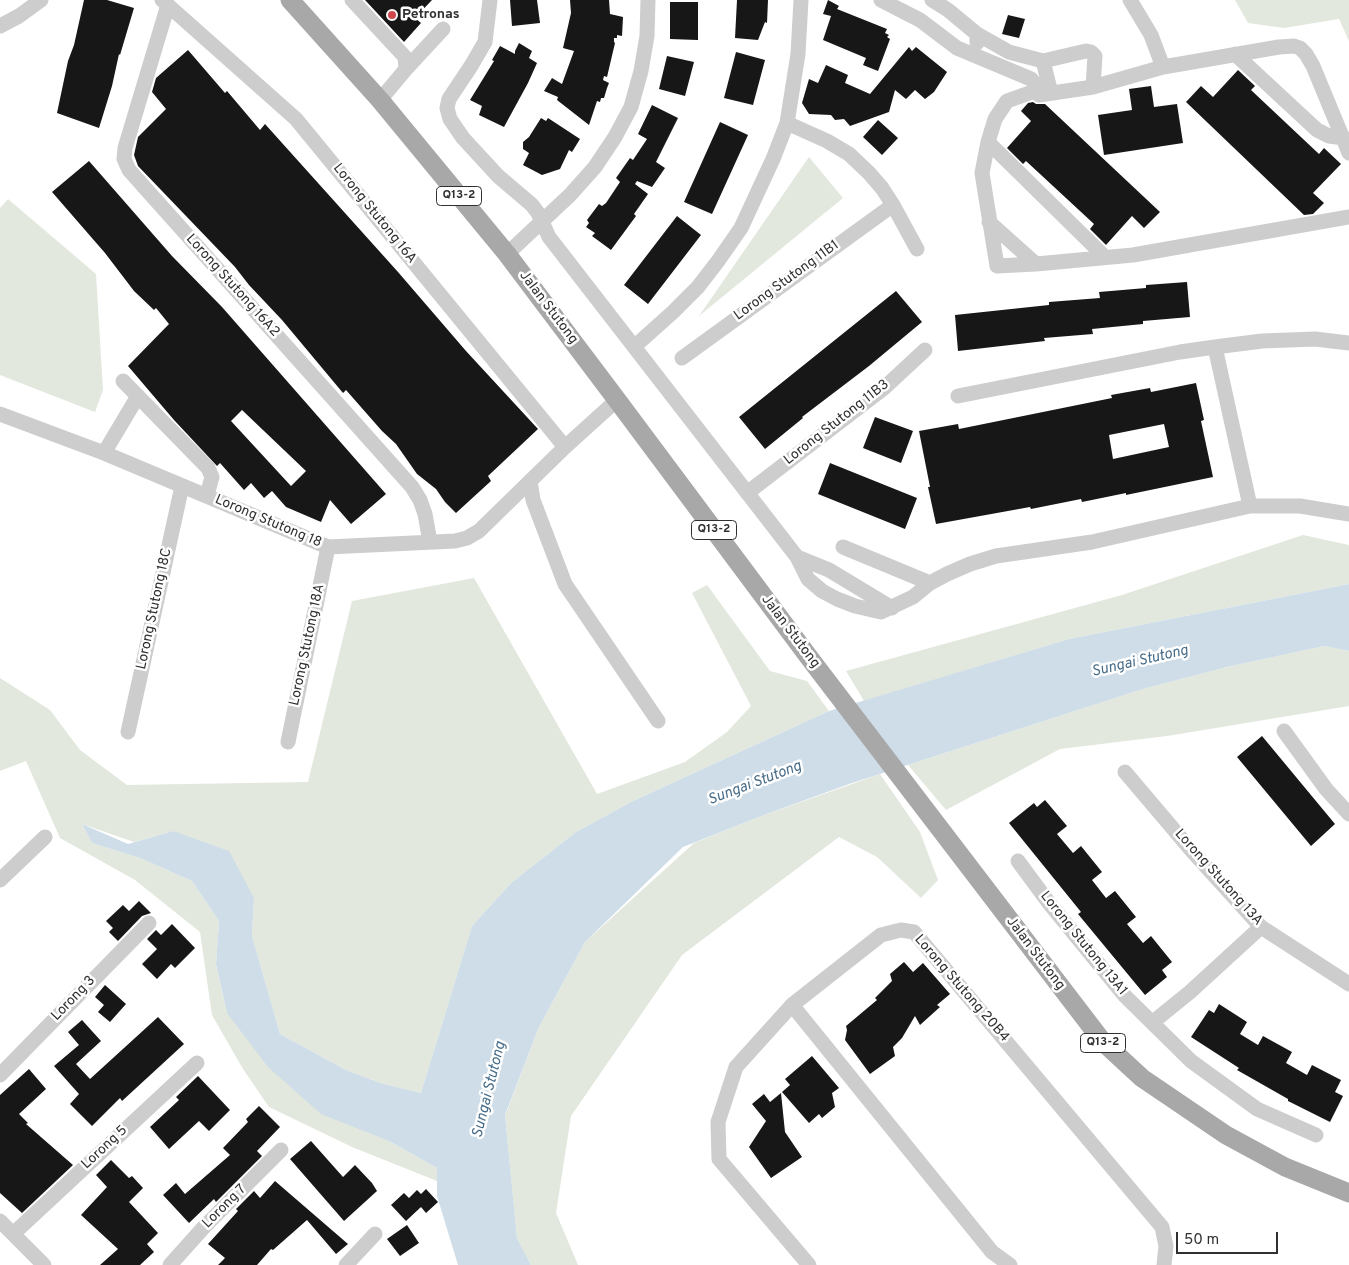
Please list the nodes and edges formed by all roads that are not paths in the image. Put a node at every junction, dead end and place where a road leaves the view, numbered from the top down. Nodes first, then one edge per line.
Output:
1 (41, 0) edge
2 (290, 0) edge
3 (352, 0) edge
4 (490, 0) edge
5 (648, 0) edge
6 (801, 0) edge
7 (881, 0) edge
8 (932, 0) edge
9 (1130, 0) edge
10 (165, 3) edge
11 (0, 26) edge
12 (443, 29) dead end
13 (977, 34) junction
14 (967, 53) junction
15 (1235, 54) junction
16 (1043, 61) junction
17 (1163, 67) junction
18 (406, 68) junction
19 (1093, 86) junction
20 (1035, 91) junction
21 (1051, 93) junction
22 (380, 100) junction
23 (787, 123) junction
24 (1344, 138) junction
25 (988, 142) junction
26 (1349, 153) edge
27 (893, 205) junction
28 (1349, 217) edge
29 (542, 222) junction
30 (989, 222) junction
31 (917, 250) dead end
32 (507, 254) junction
33 (1105, 257) junction
34 (1036, 264) junction
35 (1349, 343) edge
36 (636, 346) junction
37 (1214, 347) junction
38 (925, 350) dead end
39 (682, 358) dead end
40 (122, 381) dead end
41 (138, 396) junction
42 (958, 396) dead end
43 (617, 400) junction
44 (2, 420) edge
45 (564, 447) junction
46 (104, 453) junction
47 (530, 481) junction
48 (182, 486) junction
49 (747, 493) junction
50 (207, 496) junction
51 (1250, 506) junction
52 (1349, 514) edge
53 (430, 542) junction
54 (328, 547) junction
55 (843, 547) dead end
56 (797, 557) junction
57 (930, 583) junction
58 (892, 608) junction
59 (658, 721) dead end
60 (1284, 731) dead end
61 (128, 732) dead end
62 (288, 742) dead end
63 (1125, 772) dead end
64 (1349, 814) edge
65 (45, 837) dead end
66 (1018, 861) dead end
67 (2, 876) edge
68 (149, 923) dead end
69 (1261, 927) junction
70 (1349, 984) edge
71 (792, 1005) junction
72 (1153, 1022) junction
73 (197, 1063) dead end
74 (0, 1075) edge
75 (1316, 1135) dead end
76 (281, 1150) dead end
77 (1349, 1193) edge
78 (0, 1220) edge
79 (14, 1234) junction
80 (375, 1234) dead end
81 (42, 1264) edge
82 (170, 1265) edge
83 (346, 1265) edge
84 (809, 1265) edge
85 (1010, 1265) edge
86 (1164, 1265) edge

1 - 11 street
2 - 22 main road, Jalan Stutong / Q13-2
3 - 18 street
4 - 29 street
5 - 29 street
6 - 23 street
7 - 14 street
8 - 13 street
9 - 17 street
10 - 45 street, Lorong Stutong 16A
10 - 53 street, Lorong Stutong 16A2
12 - 18 street
13 - 14 street
13 - 16 street
14 - 20 street
15 - 17 street
15 - 24 street
15 - 24 street
16 - 19 street
16 - 21 street
17 - 19 street
18 - 22 street
19 - 21 street
20 - 21 street
20 - 25 street
22 - 32 main road, Jalan Stutong / Q13-2
23 - 27 street
23 - 36 street
24 - 26 street
25 - 30 street
25 - 33 street
27 - 31 street
27 - 39 street, Lorong Stutong 11B1
28 - 33 street
29 - 32 street
29 - 36 street
30 - 34 street
30 - 34 street
32 - 43 main road, Jalan Stutong / Q13-2
33 - 34 street
35 - 37 street
36 - 49 street
37 - 42 street
37 - 51 street
38 - 49 street, Lorong Stutong 11B3
40 - 41 street
41 - 46 street
41 - 50 street
43 - 45 street, Lorong Stutong 18
43 - 77 main road, Jalan Stutong / Q13-2
44 - 46 street, Lorong Stutong 18
45 - 47 street, Lorong Stutong 18
46 - 48 street, Lorong Stutong 18
47 - 53 street, Lorong Stutong 18
47 - 59 street
48 - 50 street, Lorong Stutong 18
48 - 61 street, Lorong Stutong 18C
49 - 56 street
50 - 54 street, Lorong Stutong 18
51 - 52 street
51 - 57 street
53 - 54 street, Lorong Stutong 18
54 - 62 street, Lorong Stutong 18A
55 - 57 street
56 - 58 street
56 - 58 street
57 - 58 street
60 - 64 street
63 - 69 street, Lorong Stutong 13A
65 - 67 street
66 - 72 street, Lorong Stutong 13A1
68 - 74 street, Lorong 3
69 - 70 street, Lorong Stutong 13A
69 - 72 street
71 - 84 street
71 - 85 street
71 - 86 street, Lorong Stutong 20B4
72 - 75 street, Lorong Stutong 13A1
73 - 79 street, Lorong 5
76 - 82 street, Lorong 7
78 - 79 street
79 - 81 street
80 - 83 street

